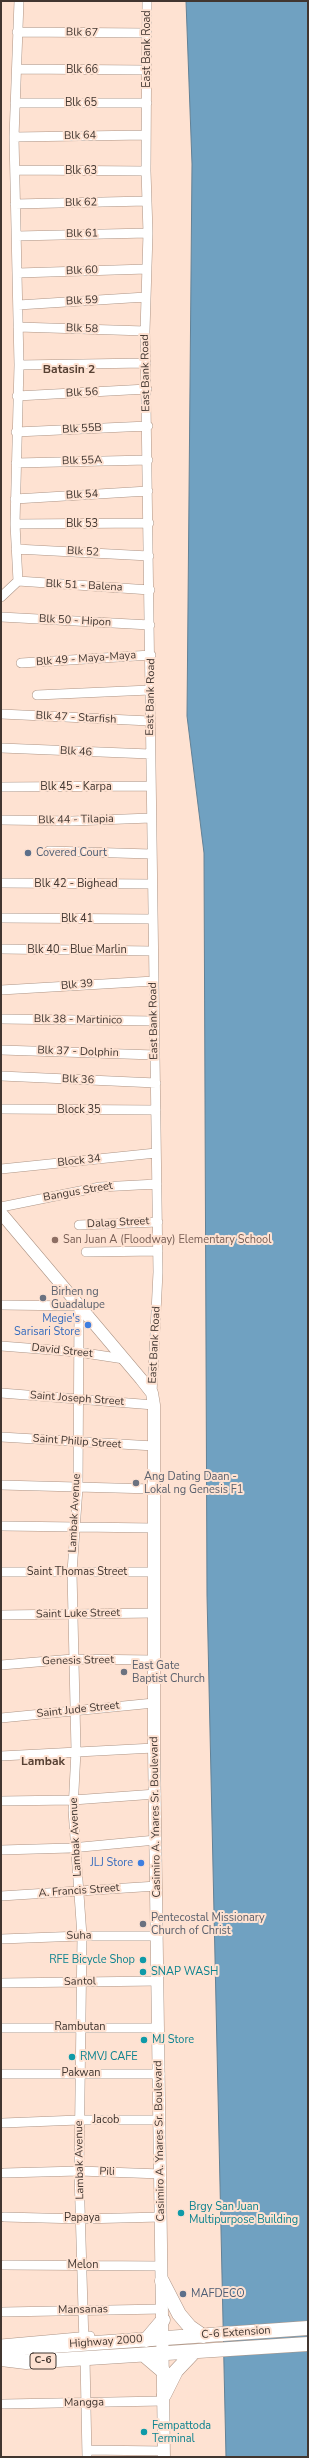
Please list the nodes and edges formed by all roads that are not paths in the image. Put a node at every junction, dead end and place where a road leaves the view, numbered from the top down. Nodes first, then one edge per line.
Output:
1 (19, 1) edge
2 (147, 1) edge
3 (17, 32) junction
4 (147, 33) junction
5 (17, 70) junction
6 (146, 70) junction
7 (15, 103) junction
8 (147, 103) junction
9 (146, 135) junction
10 (14, 137) junction
11 (16, 170) junction
12 (146, 171) junction
13 (147, 201) junction
14 (15, 204) junction
15 (148, 233) junction
16 (17, 236) junction
17 (147, 269) junction
18 (18, 273) junction
19 (146, 297) junction
20 (18, 305) junction
21 (18, 327) junction
22 (145, 331) junction
23 (146, 363) junction
24 (19, 365) junction
25 (147, 389) junction
26 (17, 396) junction
27 (148, 426) junction
28 (16, 432) junction
29 (148, 460) junction
30 (16, 463) junction
31 (148, 491) junction
32 (16, 499) junction
33 (149, 523) junction
34 (15, 524) junction
35 (16, 549) junction
36 (149, 556) junction
37 (18, 581) junction
38 (150, 590) junction
39 (1, 597) edge
40 (1, 617) edge
41 (150, 625) junction
42 (151, 655) junction
43 (21, 663) dead end
44 (150, 690) junction
45 (37, 694) dead end
46 (1, 714) edge
47 (150, 721) junction
48 (1, 748) edge
49 (150, 754) junction
50 (150, 786) junction
51 (1, 787) edge
52 (151, 818) junction
53 (1, 820) edge
54 (49, 852) dead end
55 (152, 854) junction
56 (1, 883) edge
57 (152, 884) junction
58 (1, 918) edge
59 (153, 919) junction
60 (1, 949) edge
61 (153, 951) junction
62 (154, 981) junction
63 (1, 990) edge
64 (1, 1019) edge
65 (155, 1021) junction
66 (1, 1050) edge
67 (155, 1055) junction
68 (1, 1076) edge
69 (156, 1083) junction
70 (1, 1109) edge
71 (156, 1110) junction
72 (156, 1153) junction
73 (1, 1168) edge
74 (156, 1184) junction
75 (1, 1207) edge
76 (1, 1213) edge
77 (158, 1222) junction
78 (79, 1225) dead end
79 (158, 1251) junction
80 (86, 1252) dead end
81 (1, 1305) edge
82 (79, 1306) junction
83 (1, 1346) edge
84 (78, 1352) junction
85 (124, 1359) junction
86 (1, 1393) edge
87 (77, 1398) junction
88 (153, 1399) junction
89 (1, 1437) edge
90 (77, 1442) junction
91 (154, 1446) junction
92 (1, 1485) edge
93 (78, 1488) junction
94 (153, 1490) junction
95 (2, 1526) edge
96 (74, 1528) junction
97 (154, 1528) junction
98 (1, 1572) edge
99 (72, 1572) junction
100 (154, 1572) junction
101 (155, 1613) junction
102 (72, 1614) junction
103 (1, 1615) edge
104 (73, 1659) junction
105 (154, 1660) junction
106 (1, 1665) edge
107 (154, 1703) junction
108 (76, 1709) junction
109 (1, 1718) edge
110 (154, 1748) junction
111 (76, 1750) junction
112 (1, 1756) edge
113 (156, 1794) junction
114 (1, 1800) edge
115 (73, 1800) junction
116 (156, 1840) junction
117 (76, 1847) junction
118 (1, 1850) edge
119 (157, 1886) junction
120 (78, 1890) junction
121 (1, 1896) edge
122 (82, 1936) junction
123 (158, 1936) junction
124 (1, 1939) edge
125 (158, 1981) junction
126 (81, 1982) junction
127 (1, 1983) edge
128 (81, 2027) junction
129 (1, 2028) edge
130 (159, 2028) junction
131 (80, 2073) junction
132 (2, 2074) edge
133 (160, 2074) junction
134 (79, 2120) junction
135 (160, 2120) junction
136 (3, 2123) dead end
137 (79, 2171) junction
138 (4, 2172) dead end
139 (161, 2174) junction
140 (4, 2217) dead end
141 (161, 2217) junction
142 (81, 2219) junction
143 (4, 2264) dead end
144 (83, 2265) junction
145 (162, 2266) junction
146 (162, 2281) junction
147 (84, 2309) junction
148 (3, 2312) dead end
149 (163, 2314) junction
150 (308, 2328) edge
151 (206, 2336) junction
152 (154, 2337) junction
153 (84, 2340) junction
154 (1, 2344) edge
155 (308, 2344) edge
156 (196, 2352) junction
157 (1, 2354) edge
158 (163, 2354) junction
159 (144, 2355) junction
160 (85, 2358) junction
161 (1, 2359) edge
162 (164, 2372) junction
163 (164, 2398) junction
164 (86, 2403) junction
165 (4, 2404) dead end
166 (87, 2453) edge
167 (164, 2454) edge

1 - 3 street
2 - 4 street, East Bank Road
3 - 4 street, Blk 67
3 - 5 street
4 - 6 street, East Bank Road
5 - 6 street, Blk 66
5 - 7 street
6 - 8 street, East Bank Road
7 - 8 street, Blk 65
7 - 10 street
8 - 9 street, East Bank Road
9 - 10 street, Blk 64
9 - 12 street, East Bank Road
10 - 11 street
11 - 12 street, Blk 63
11 - 14 street
12 - 13 street, East Bank Road
13 - 14 street, Blk 62
13 - 15 street, East Bank Road
14 - 16 street
15 - 16 street, Blk 61
15 - 17 street, East Bank Road
16 - 18 street
17 - 18 street, Blk 60
17 - 19 street, East Bank Road
18 - 20 street
19 - 20 street, Blk 59
19 - 22 street, East Bank Road
20 - 21 street
21 - 22 street, Blk 58
21 - 24 street
22 - 23 street, East Bank Road
23 - 24 street
23 - 25 street, East Bank Road
24 - 26 street
25 - 26 street, Blk 56
25 - 27 street, East Bank Road
26 - 28 street
27 - 28 street, Blk 55B
27 - 29 street, East Bank Road
28 - 30 street
29 - 30 street, Blk 55A
29 - 31 street, East Bank Road
30 - 32 street
31 - 32 street, Blk 54
31 - 33 street, East Bank Road
32 - 34 street
33 - 34 street, Blk 53
33 - 36 street, East Bank Road
34 - 35 street
35 - 36 street, Blk 52
35 - 37 street
36 - 38 street, East Bank Road
37 - 38 street, Blk 51 - Balena
37 - 39 street
38 - 41 street, East Bank Road
40 - 41 street, Blk 50 - Hipon
41 - 42 street, East Bank Road
42 - 43 street, Blk 49 - Maya-Maya
42 - 44 street, East Bank Road
44 - 45 street
44 - 47 street, East Bank Road
46 - 47 street, Blk 47 - Starfish
47 - 49 street, East Bank Road
48 - 49 street, Blk 46
49 - 50 street, East Bank Road
50 - 51 street, Blk 45 - Karpa
50 - 52 street, East Bank Road
52 - 53 street, Blk 44 - Tilapia
52 - 55 street, East Bank Road
54 - 55 street
55 - 57 street, East Bank Road
56 - 57 street, Blk 42 - Bighead
57 - 59 street, East Bank Road
58 - 59 street, Blk 41
59 - 61 street, East Bank Road
60 - 61 street, Blk 40 - Blue Marlin
61 - 62 street, East Bank Road
62 - 63 street, Blk 39
62 - 65 street, East Bank Road
64 - 65 street, Blk 38 - Martinico
65 - 67 street, East Bank Road
66 - 67 street, Blk 37 - Dolphin
67 - 69 street, East Bank Road
68 - 69 street, Blk 36
69 - 71 street, East Bank Road
70 - 71 street, Block 35
71 - 72 street, East Bank Road
72 - 73 street, Block 34
72 - 74 street, East Bank Road
74 - 75 street, Bangus Street
74 - 77 street, East Bank Road
76 - 82 main road
77 - 78 street, Dalag Street
77 - 79 street, East Bank Road
79 - 80 street
79 - 88 street, East Bank Road
81 - 82 street
82 - 84 street, Lambak Avenue
82 - 85 main road
83 - 84 street, David Street
84 - 85 street, David Street
84 - 87 street, Lambak Avenue
85 - 88 main road
86 - 87 street, Saint Joseph Street
87 - 88 street, Saint Joseph Street
87 - 90 street, Lambak Avenue
88 - 91 main road, Casimiro A. Ynares Sr. Boulevard
89 - 90 street, Saint Philip Street
90 - 91 street, Saint Philip Street
90 - 93 street, Lambak Avenue
91 - 94 main road, Casimiro A. Ynares Sr. Boulevard
92 - 93 street
93 - 94 street
93 - 96 street, Lambak Avenue
94 - 97 main road, Casimiro A. Ynares Sr. Boulevard
95 - 96 street
96 - 97 street
96 - 99 street, Lambak Avenue
97 - 100 main road, Casimiro A. Ynares Sr. Boulevard
98 - 99 street, Saint Thomas Street
99 - 100 street, Saint Thomas Street
99 - 102 street, Lambak Avenue
100 - 101 main road, Casimiro A. Ynares Sr. Boulevard
101 - 102 street, Saint Luke Street
101 - 105 main road, Casimiro A. Ynares Sr. Boulevard
102 - 103 street, Saint Luke Street
102 - 104 street, Lambak Avenue
104 - 105 street, Genesis Street
104 - 106 street, Genesis Street
104 - 108 street, Lambak Avenue
105 - 107 main road, Casimiro A. Ynares Sr. Boulevard
107 - 108 street, Saint Jude Street
107 - 110 main road, Casimiro A. Ynares Sr. Boulevard
108 - 109 street, Saint Jude Street
108 - 111 street, Lambak Avenue
110 - 111 street
110 - 113 main road, Casimiro A. Ynares Sr. Boulevard
111 - 112 street
111 - 115 street, Lambak Avenue
113 - 115 street
113 - 116 main road, Casimiro A. Ynares Sr. Boulevard
114 - 115 street
115 - 117 street, Lambak Avenue
116 - 117 street
116 - 119 main road, Casimiro A. Ynares Sr. Boulevard
117 - 118 street
117 - 120 street, Lambak Avenue
119 - 120 street, A. Francis Street
119 - 123 main road, Casimiro A. Ynares Sr. Boulevard
120 - 121 street, A. Francis Street
120 - 122 street, Lambak Avenue
122 - 123 street, Suha
122 - 124 street, Suha
122 - 126 street, Lambak Avenue
123 - 125 main road, Casimiro A. Ynares Sr. Boulevard
125 - 126 street, Santol
125 - 130 main road, Casimiro A. Ynares Sr. Boulevard
126 - 127 street, Santol
126 - 128 street, Lambak Avenue
128 - 129 street, Rambutan
128 - 130 street, Rambutan
128 - 131 street, Lambak Avenue
130 - 133 main road, Casimiro A. Ynares Sr. Boulevard
131 - 132 street, Pakwan
131 - 133 street, Pakwan
131 - 134 street, Lambak Avenue
133 - 135 main road, Casimiro A. Ynares Sr. Boulevard
134 - 135 street, Jacob
134 - 136 street, Jacob
134 - 137 street, Lambak Avenue
135 - 139 main road, Casimiro A. Ynares Sr. Boulevard
137 - 138 street, Pili
137 - 139 street, Pili
137 - 142 street, Lambak Avenue
139 - 141 main road, Casimiro A. Ynares Sr. Boulevard
140 - 142 street, Papaya
141 - 142 street, Papaya
141 - 145 main road, Casimiro A. Ynares Sr. Boulevard
142 - 144 street, Lambak Avenue
143 - 144 street, Melon
144 - 145 street, Melon
144 - 147 street, Lambak Avenue
145 - 146 main road, Casimiro A. Ynares Sr. Boulevard
146 - 149 main road, Casimiro A. Ynares Sr. Boulevard
146 - 151 main road
147 - 148 street, Mansanas
147 - 149 street, Mansanas
147 - 153 street, Lambak Avenue
149 - 152 main road
150 - 151 main road, C-6 Extension / C-6
151 - 152 main road, C-6 Extension / C-6
152 - 153 main road, Highway 2000 / C-6
152 - 158 main road
153 - 154 street, Highway 2000
153 - 157 main road, Highway 2000 / C-6
155 - 156 main road, C-6 Extension / C-6
156 - 158 main road, C-6 Extension / C-6
156 - 163 main road
158 - 159 main road, Highway 2000 / C-6
158 - 162 main road
159 - 160 main road, Highway 2000 / C-6
159 - 162 main road
160 - 161 main road, Highway 2000 / C-6
160 - 164 street
162 - 163 main road
163 - 164 street, Mangga
163 - 167 main road
164 - 165 street, Mangga
164 - 166 street
166 - 167 street

